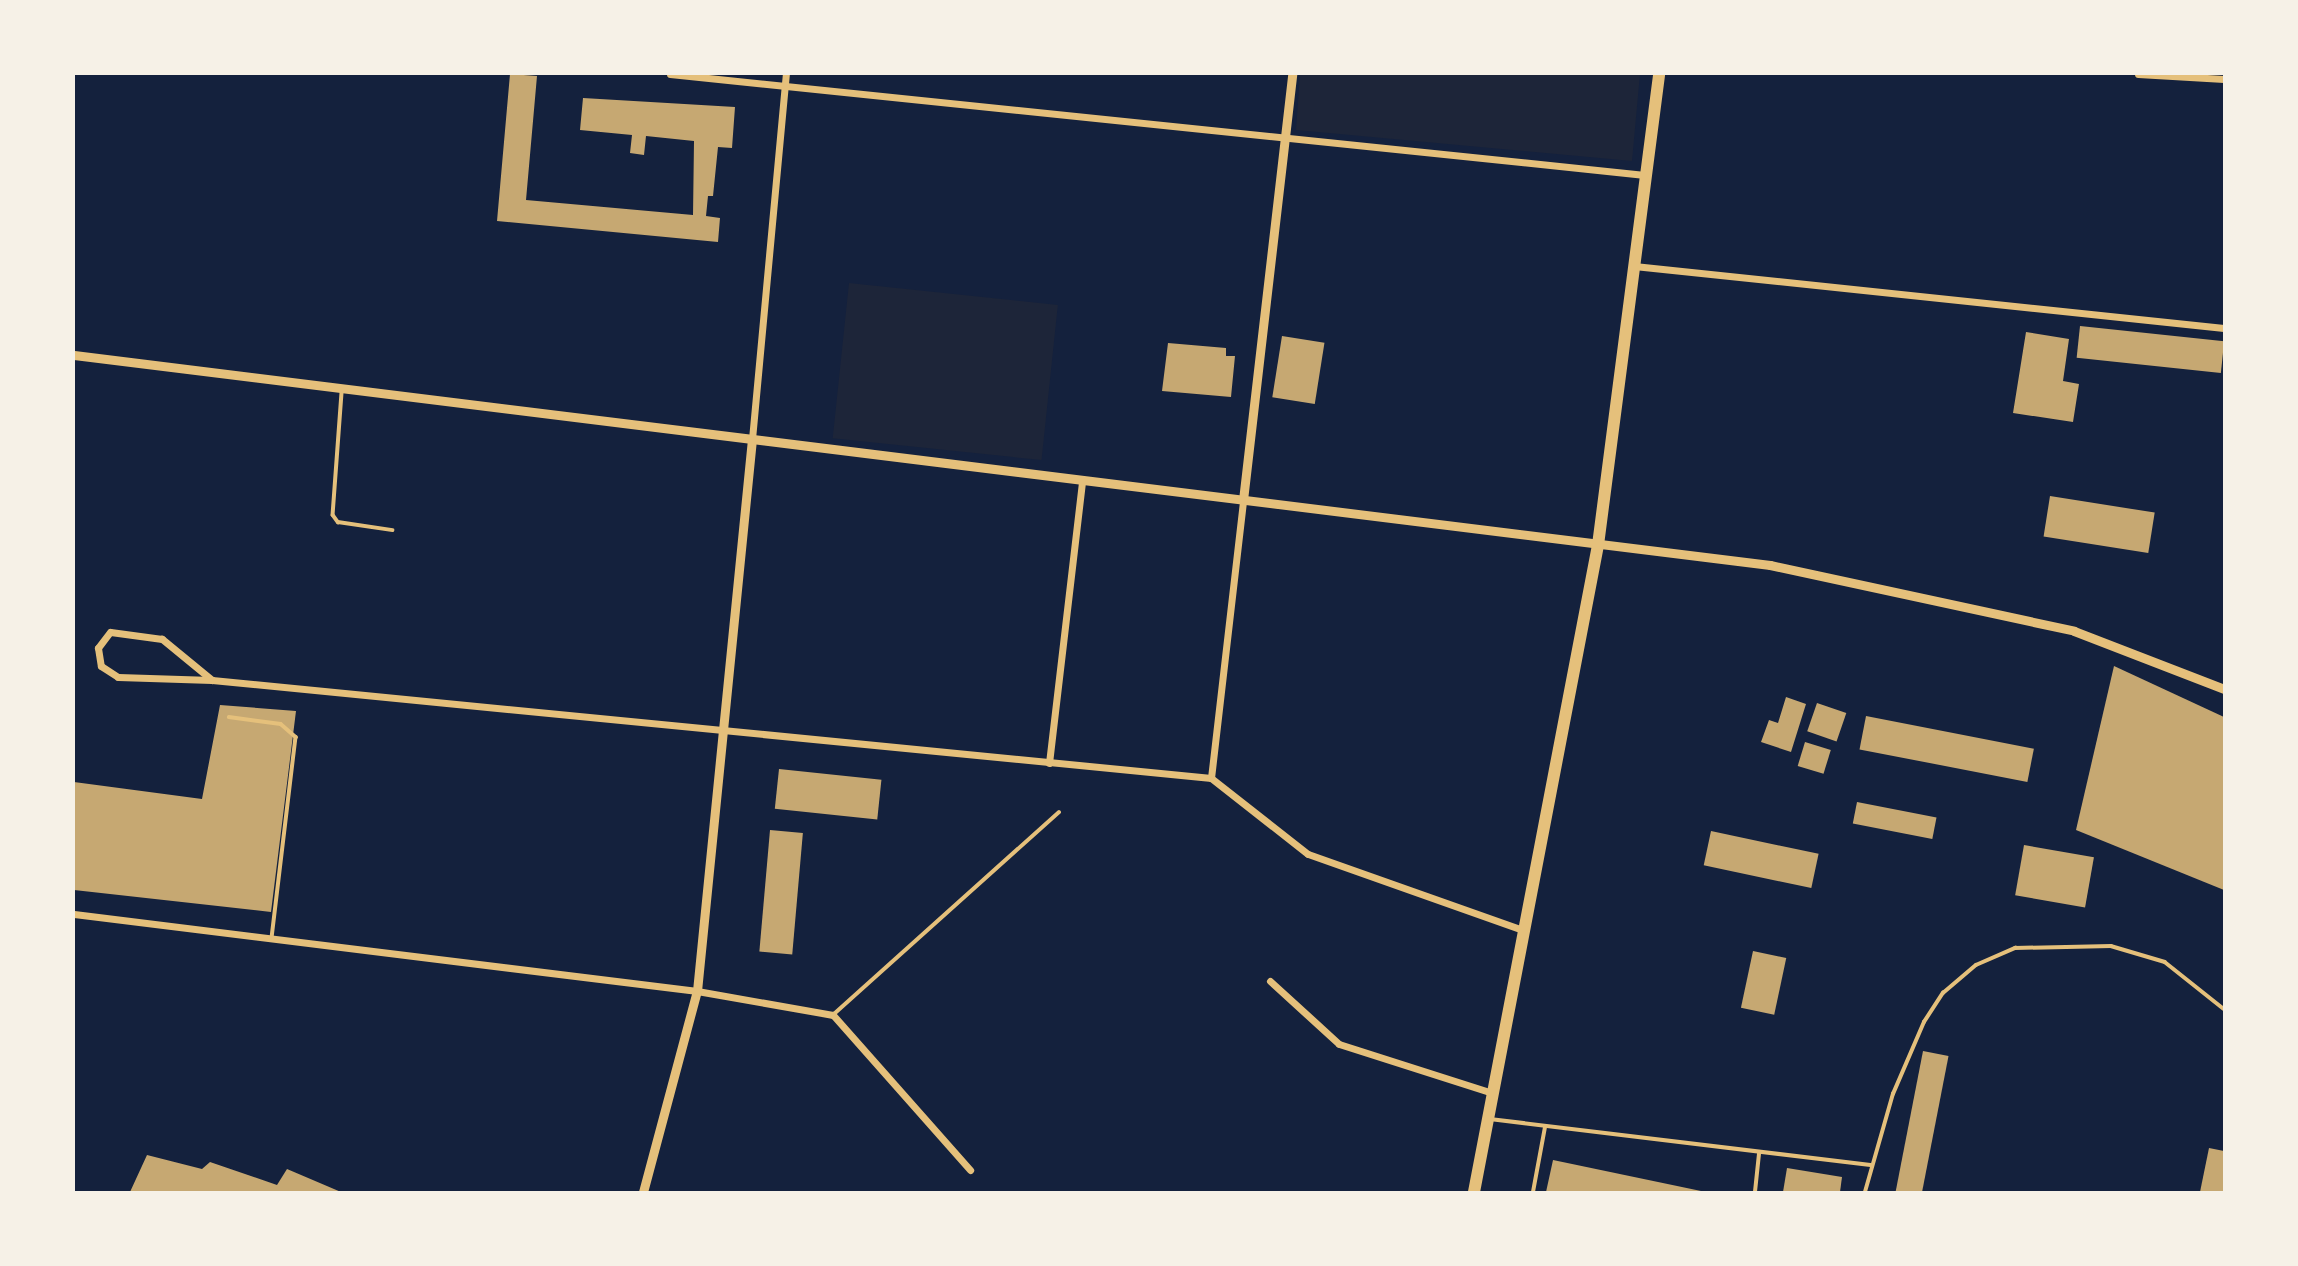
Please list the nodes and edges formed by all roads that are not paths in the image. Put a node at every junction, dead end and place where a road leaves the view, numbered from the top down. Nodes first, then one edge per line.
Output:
1 (670, 74) edge
2 (786, 74) edge
3 (1292, 74) edge
4 (1659, 74) edge
5 (2138, 74) edge
6 (2224, 79) edge
7 (785, 85) junction
8 (1286, 139) junction
9 (1646, 175) junction
10 (1634, 266) junction
11 (2224, 328) edge
12 (74, 355) edge
13 (342, 393) junction
14 (752, 439) junction
15 (1082, 481) junction
16 (1243, 500) junction
17 (392, 530) dead end
18 (1598, 545) junction
19 (212, 680) junction
20 (2224, 689) edge
21 (229, 717) dead end
22 (726, 732) junction
23 (1049, 763) junction
24 (1211, 778) junction
25 (1059, 812) dead end
26 (74, 914) edge
27 (1525, 931) junction
28 (272, 939) junction
29 (1270, 981) dead end
30 (697, 991) junction
31 (2224, 1009) edge
32 (833, 1015) junction
33 (1493, 1093) junction
34 (1489, 1118) junction
35 (1545, 1127) junction
36 (1759, 1152) junction
37 (1870, 1165) junction
38 (970, 1170) dead end
39 (643, 1192) edge
40 (1474, 1192) edge
41 (1533, 1192) edge
42 (1755, 1192) edge
43 (1865, 1192) edge

1 - 7 street
2 - 7 street
3 - 8 street
4 - 9 main road
5 - 6 street
7 - 8 street
7 - 14 street
8 - 9 street
8 - 16 street
9 - 10 main road
10 - 11 street
10 - 18 main road
12 - 13 street
13 - 14 street
13 - 17 lane
14 - 15 street
14 - 22 street
15 - 16 street
15 - 23 street
16 - 18 street
16 - 24 street
18 - 20 street
18 - 27 main road
19 - 19 street
19 - 22 street
21 - 28 lane
22 - 23 street
22 - 30 street
23 - 24 street
24 - 27 street
25 - 32 lane
26 - 28 street
27 - 33 main road
28 - 30 street
29 - 33 street
30 - 32 street
30 - 39 street
31 - 37 lane
32 - 38 street
33 - 34 main road
34 - 35 lane
34 - 40 main road
35 - 36 lane
35 - 41 lane
36 - 37 lane
36 - 42 lane
37 - 43 lane

